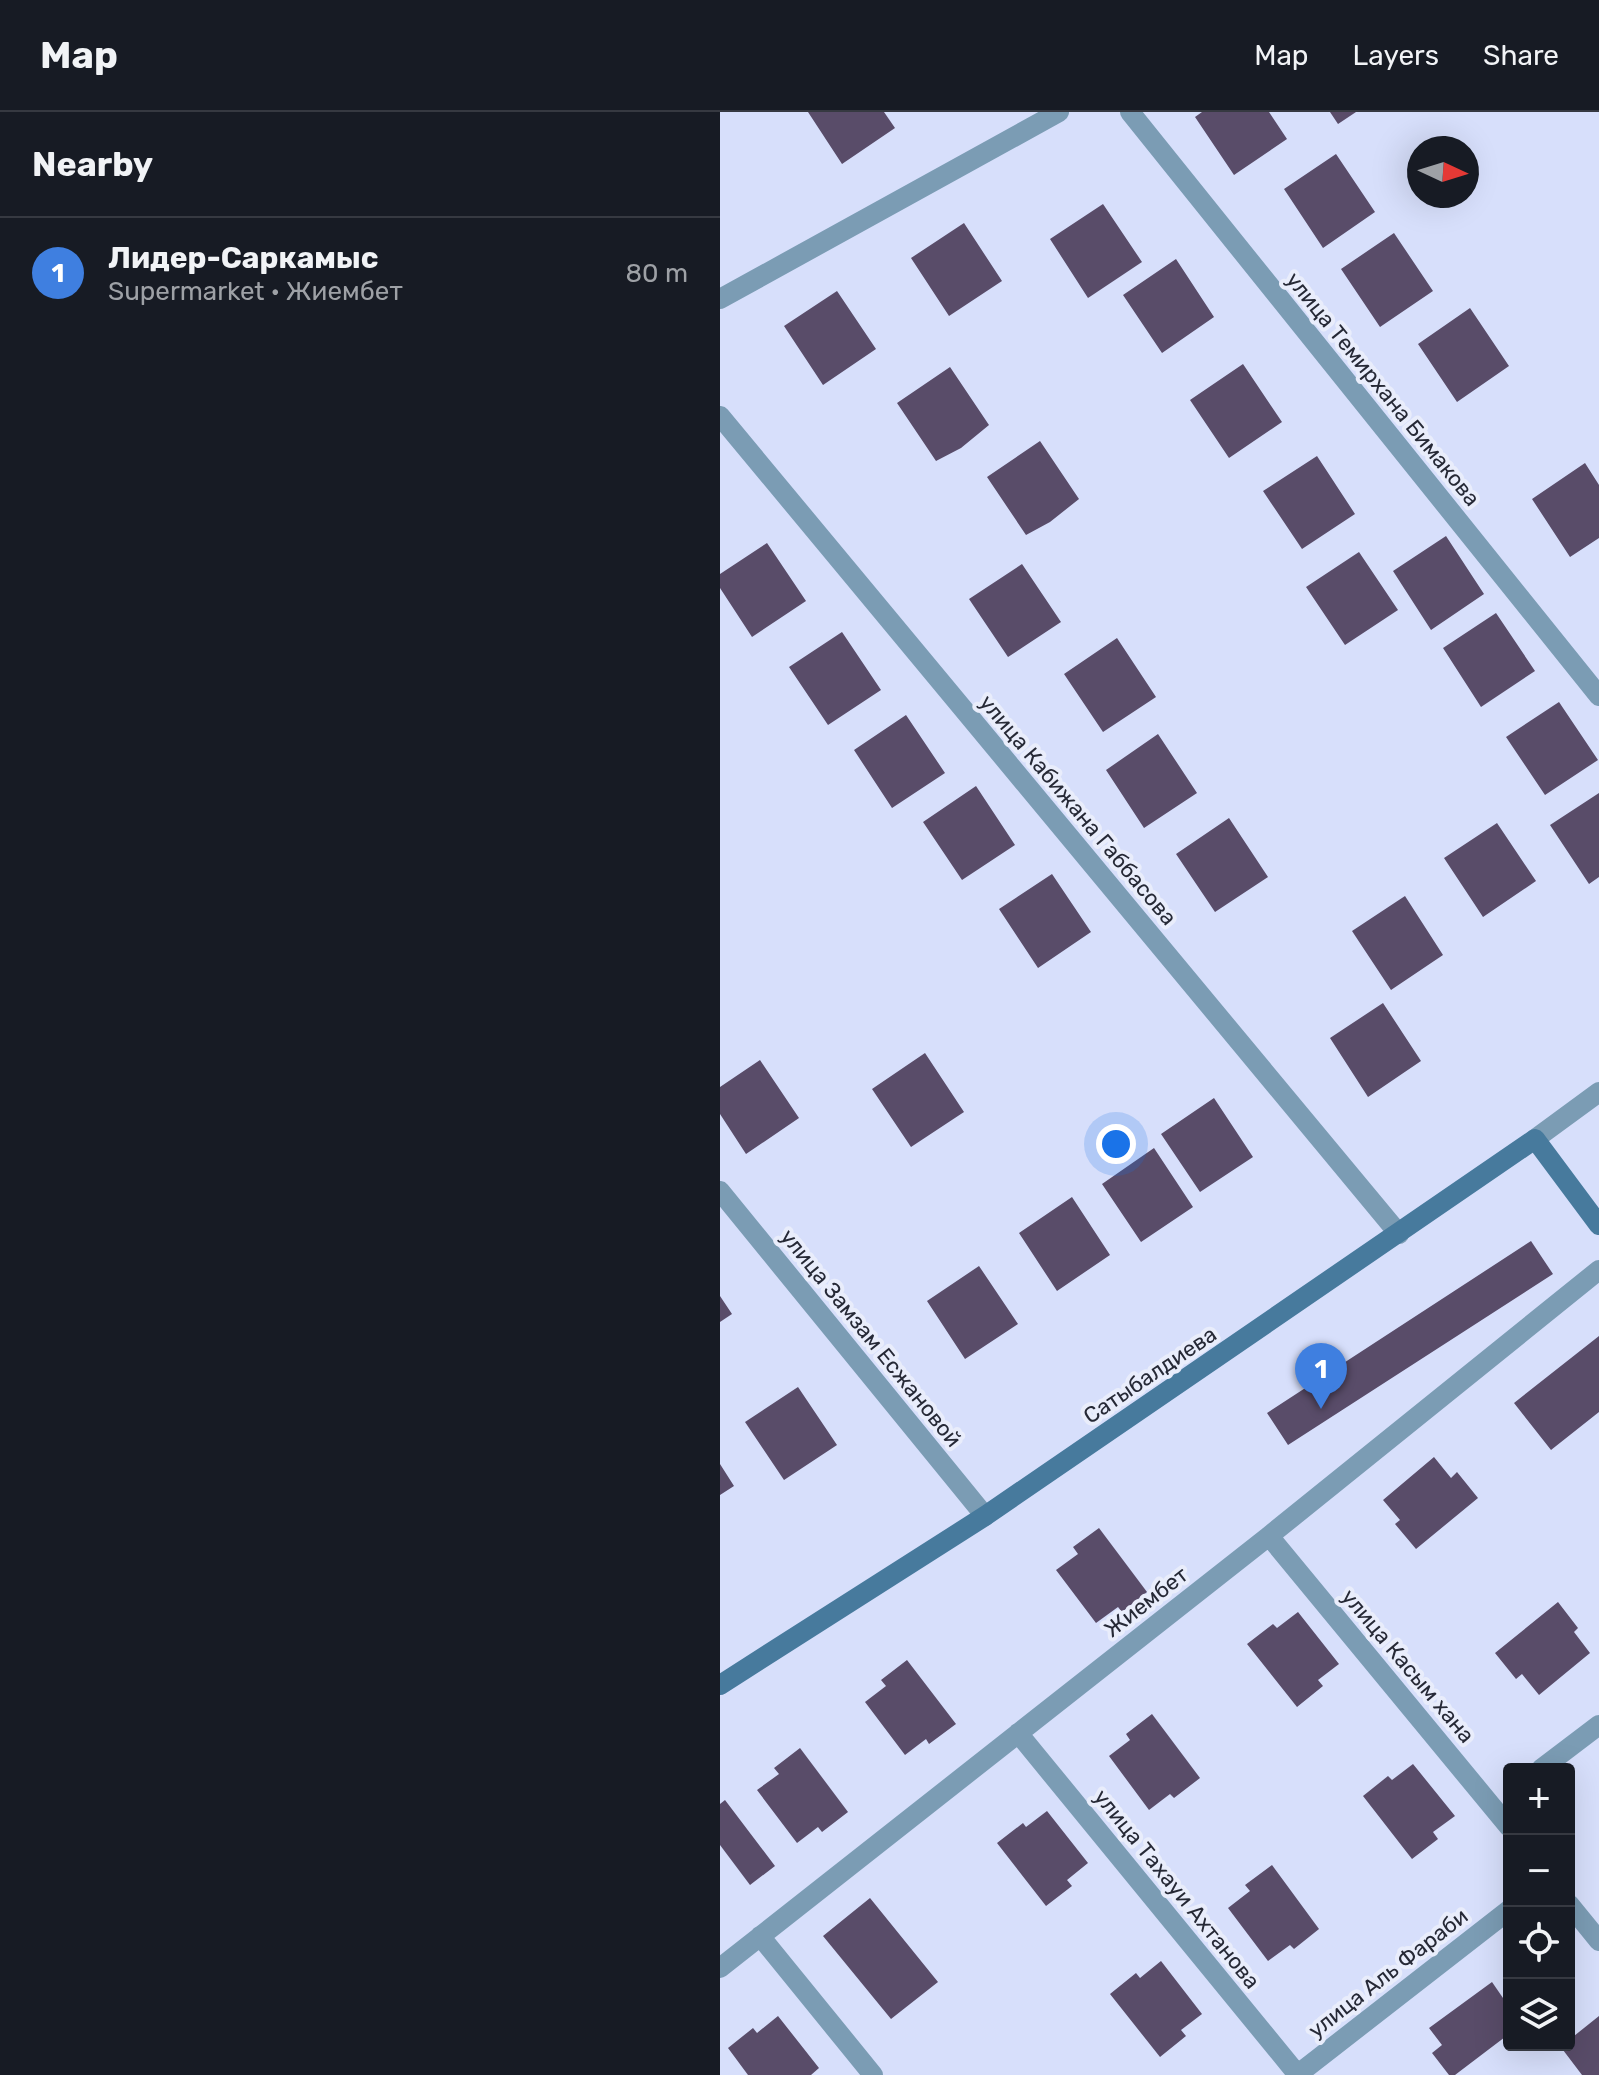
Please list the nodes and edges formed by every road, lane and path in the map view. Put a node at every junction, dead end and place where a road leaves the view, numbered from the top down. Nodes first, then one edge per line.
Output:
1 (1059, 112) edge
2 (1130, 112) edge
3 (720, 299) edge
4 (720, 416) edge
5 (1599, 696) edge
6 (1599, 1092) edge
7 (1535, 1139) junction
8 (720, 1191) edge
9 (1599, 1225) edge
10 (1399, 1234) junction
11 (1599, 1270) edge
12 (985, 1516) junction
13 (1269, 1536) junction
14 (720, 1685) edge
15 (1599, 1725) edge
16 (1018, 1733) junction
17 (1549, 1763) edge
18 (1501, 1800) edge
19 (1571, 1907) edge
20 (1503, 1915) edge
21 (760, 1936) junction
22 (1599, 1941) edge
23 (720, 1968) edge
24 (873, 2075) edge
25 (1297, 2075) edge

1 - 3 street
2 - 5 street, улица Темирхана Бимакова
4 - 10 street, улица Кабижана Габбасова
6 - 7 street, Сатыбалдиева
7 - 9 street
7 - 10 street, Сатыбалдиева
8 - 12 street, улица Замзам Есжановой
10 - 12 street, Сатыбалдиева
11 - 13 street, Жиембет
12 - 14 street, Сатыбалдиева
13 - 16 street, Жиембет
13 - 18 street, улица Касым хана
15 - 17 street
16 - 21 street, Жиембет
16 - 25 street, улица Тахауи Ахтанова
19 - 22 street
20 - 25 street, улица Аль Фараби
21 - 23 street, Жиембет
21 - 24 street

